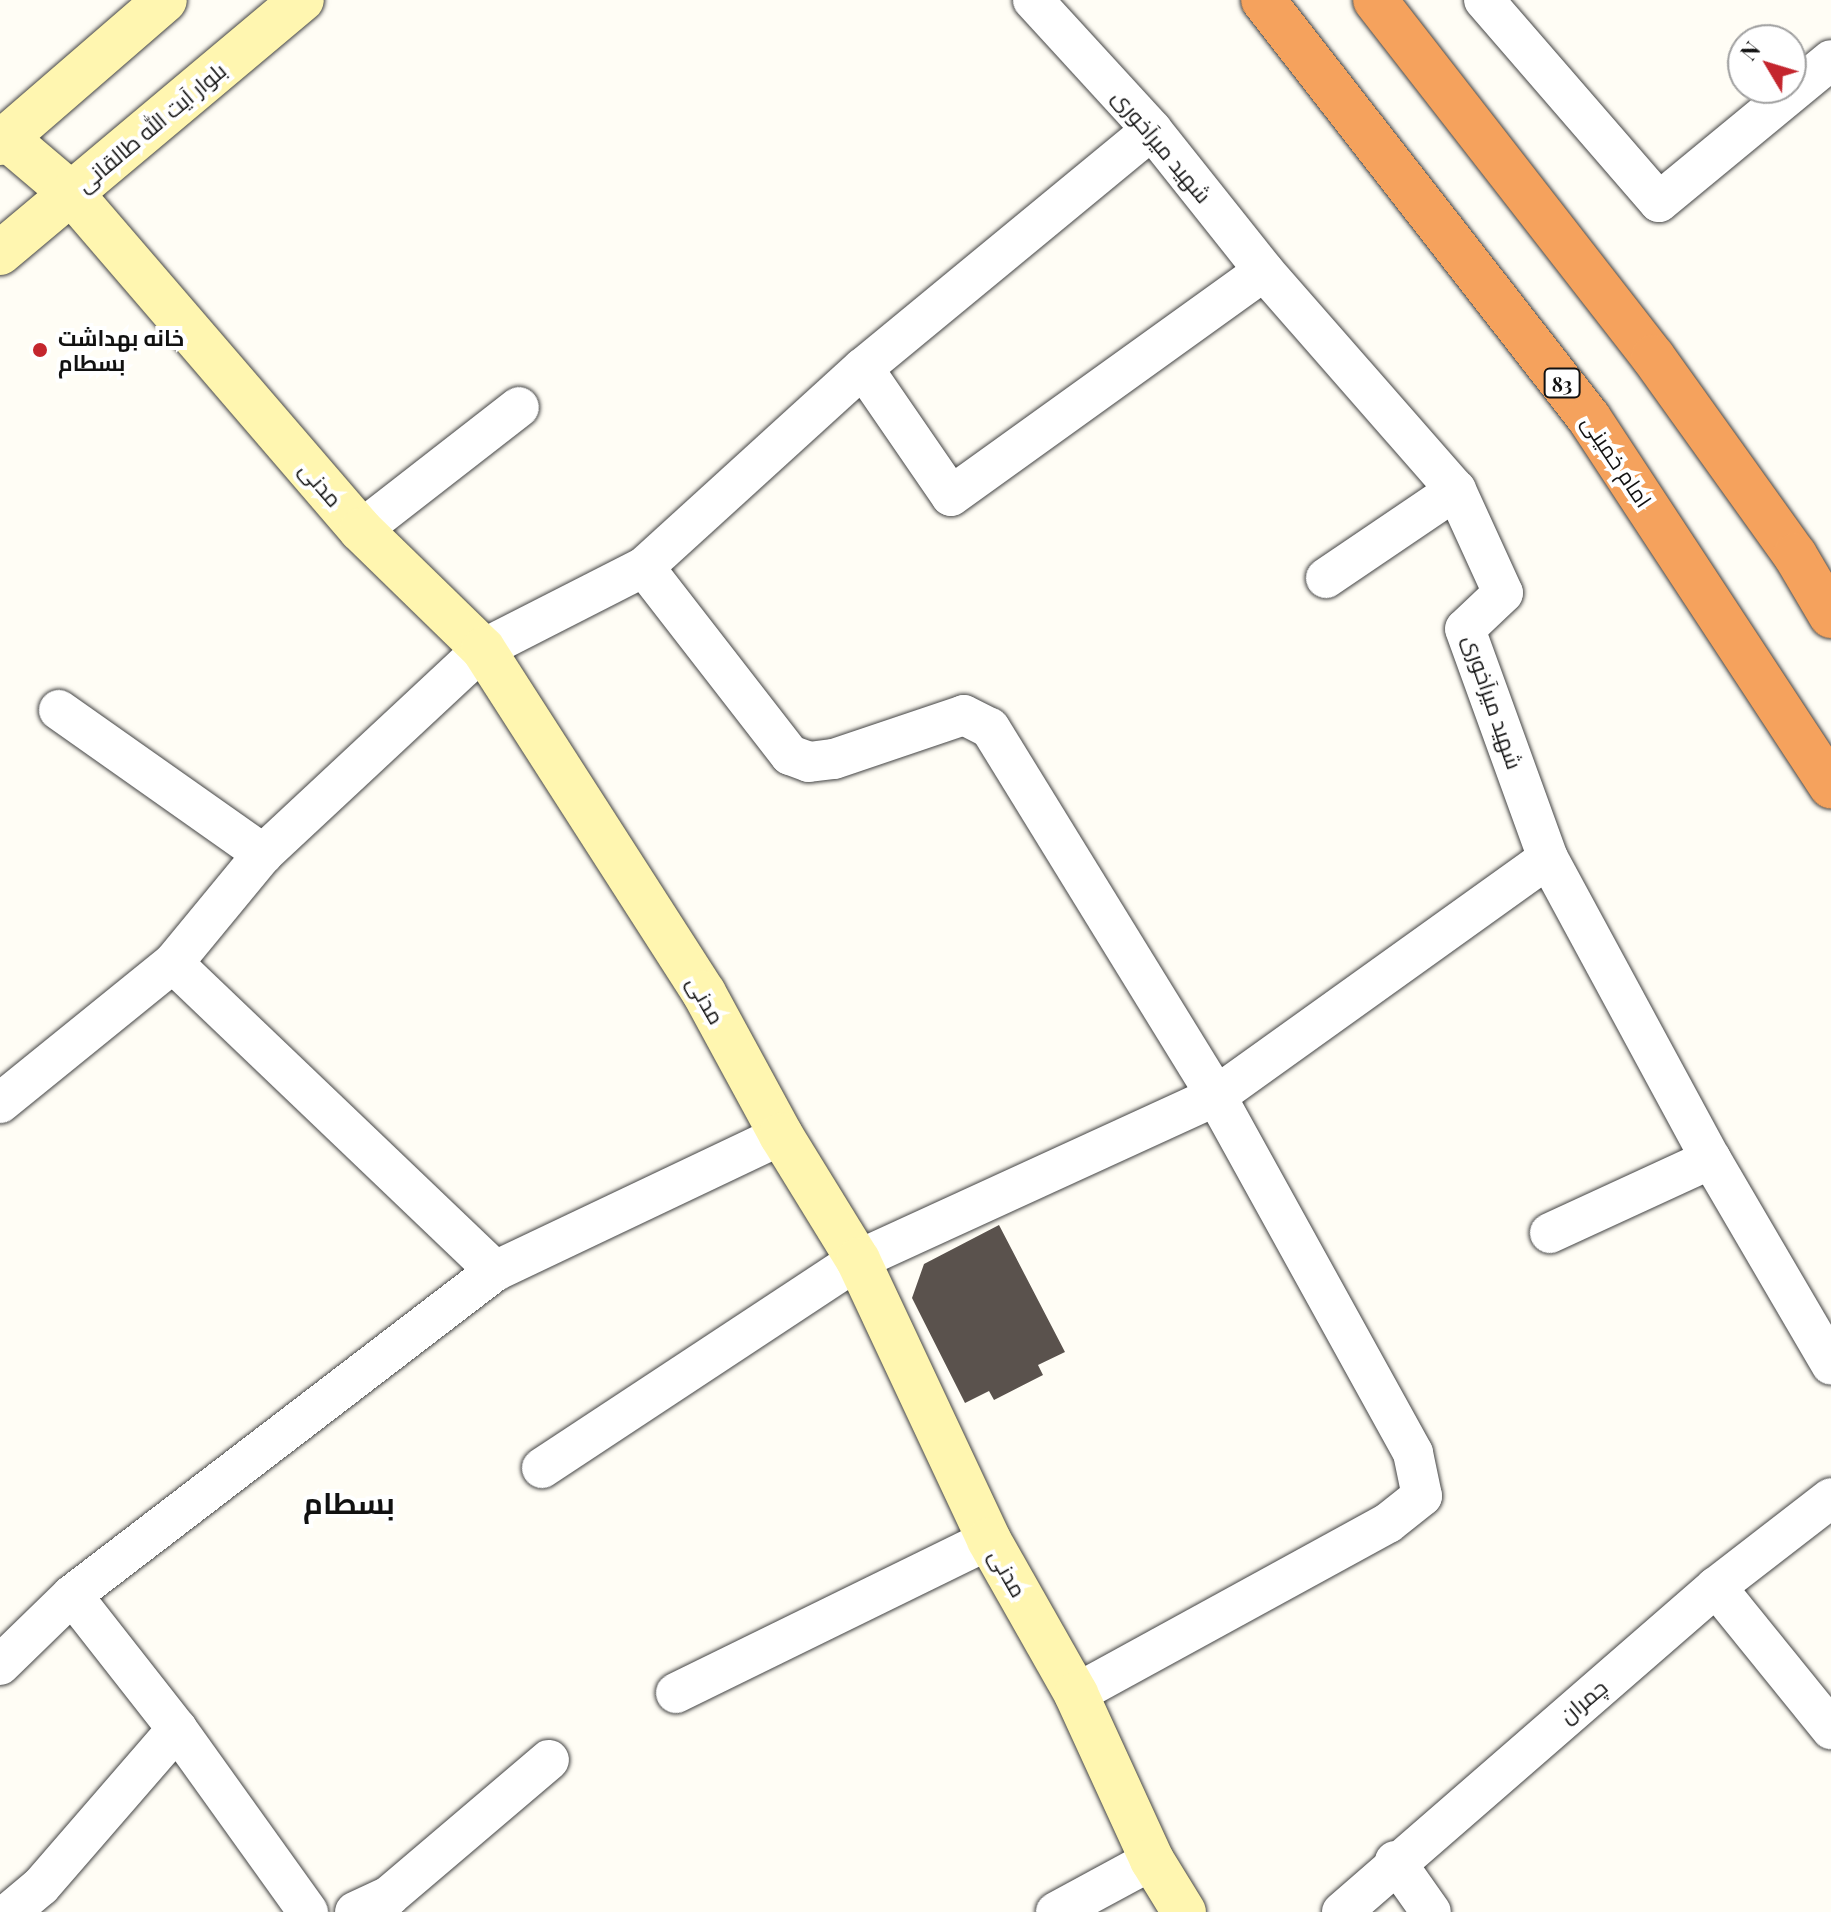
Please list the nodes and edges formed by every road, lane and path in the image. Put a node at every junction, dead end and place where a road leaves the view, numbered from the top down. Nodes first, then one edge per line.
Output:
1 (165, 0) edge
2 (302, 0) edge
3 (1033, 0) edge
4 (1263, 0) edge
5 (1375, 0) edge
6 (1484, 0) edge
7 (1831, 60) edge
8 (1152, 130) junction
9 (2, 136) edge
10 (72, 194) junction
11 (0, 253) edge
12 (1264, 271) junction
13 (863, 368) junction
14 (519, 407) dead end
15 (1456, 490) junction
16 (361, 530) junction
17 (644, 567) junction
18 (1326, 578) dead end
19 (1831, 616) edge
20 (483, 649) junction
21 (59, 710) dead end
22 (1831, 787) edge
23 (263, 854) junction
24 (1548, 858) junction
25 (173, 963) junction
26 (1216, 1096) junction
27 (0, 1101) edge
28 (781, 1135) junction
29 (1711, 1159) junction
30 (1550, 1233) dead end
31 (858, 1260) junction
32 (495, 1271) junction
33 (1831, 1364) edge
34 (542, 1468) dead end
35 (1831, 1498) edge
36 (989, 1540) junction
37 (1716, 1587) junction
38 (72, 1595) junction
39 (0, 1665) edge
40 (676, 1693) dead end
41 (1076, 1694) junction
42 (177, 1729) junction
43 (1831, 1729) edge
44 (549, 1760) dead end
45 (1152, 1860) junction
46 (1395, 1861) junction
47 (10, 1912) edge
48 (308, 1912) edge
49 (355, 1912) edge
50 (1056, 1912) edge
51 (1184, 1912) edge
52 (1342, 1912) edge
53 (1431, 1912) edge

1 - 9 street
2 - 10 street, بلوار آیت الله طالقانی
3 - 8 street, شهید میرآخوری
4 - 22 highway, امام خمینی / 83
5 - 19 highway
6 - 7 street
8 - 12 street, شهید میرآخوری
8 - 13 street
9 - 10 street, مدنی
10 - 11 street, بلوار آیت الله طالقانی
10 - 16 street, مدنی
12 - 13 street
12 - 15 street, شهید میرآخوری
13 - 17 street
14 - 16 street
15 - 18 street
15 - 24 street, شهید میرآخوری
16 - 20 street, مدنی
17 - 20 street
17 - 26 street
20 - 23 street
20 - 28 street, مدنی
21 - 23 street
23 - 25 street
24 - 26 street
24 - 29 street, شهید میرآخوری
25 - 27 street
25 - 32 street
26 - 31 street
26 - 41 street
28 - 31 street, مدنی
28 - 32 street
29 - 30 street
29 - 33 street, شهید میرآخوری
31 - 34 street
31 - 36 street, مدنی
32 - 38 street
35 - 37 street, چمران
36 - 40 street
36 - 41 street, مدنی
37 - 43 street
37 - 46 street, چمران
38 - 39 street
38 - 42 street
41 - 45 street, مدنی
42 - 47 street
42 - 48 street
44 - 49 street
45 - 50 street
45 - 51 street, مدنی
46 - 52 street, چمران
46 - 53 street

